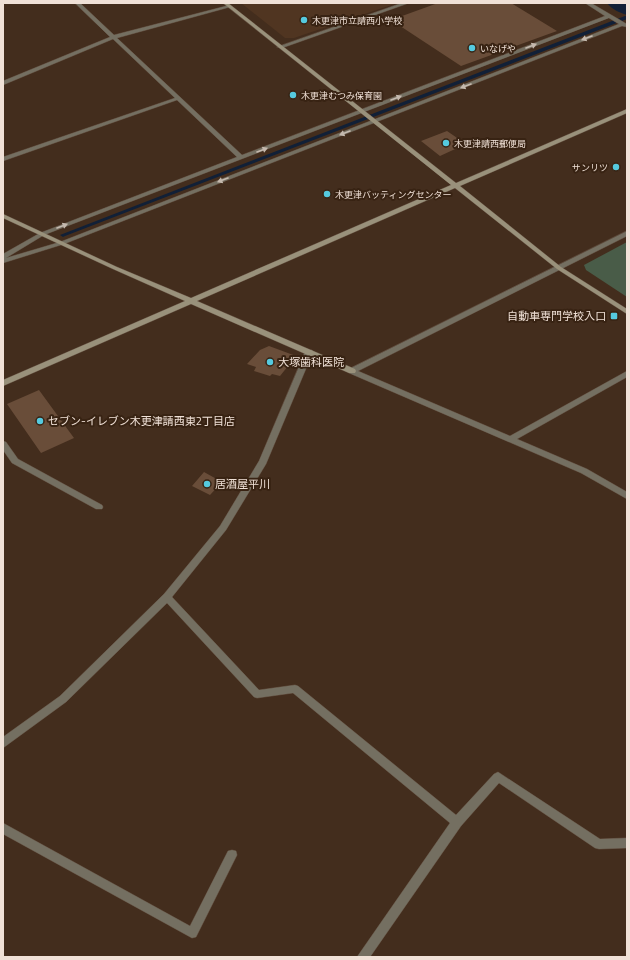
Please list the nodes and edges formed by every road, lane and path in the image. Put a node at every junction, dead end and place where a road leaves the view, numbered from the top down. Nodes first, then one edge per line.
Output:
1 (77, 3) edge
2 (407, 3) edge
3 (587, 3) edge
4 (227, 4) edge
5 (611, 17) junction
6 (623, 24) edge
7 (114, 37) junction
8 (280, 47) junction
9 (3, 83) edge
10 (179, 98) junction
11 (627, 111) edge
12 (363, 113) junction
13 (372, 120) junction
14 (242, 158) junction
15 (3, 159) edge
16 (455, 186) junction
17 (3, 216) edge
18 (627, 233) edge
19 (42, 234) junction
20 (62, 243) junction
21 (3, 257) edge
22 (3, 261) edge
23 (560, 268) junction
24 (191, 301) junction
25 (627, 312) edge
26 (309, 352) junction
27 (352, 371) junction
28 (627, 374) edge
29 (3, 382) edge
30 (511, 439) junction
31 (3, 444) edge
32 (627, 496) edge
33 (99, 507) dead end
34 (167, 597) junction
35 (3, 743) edge
36 (457, 822) junction
37 (3, 828) edge
38 (627, 843) edge
39 (232, 855) dead end
40 (363, 957) edge

1 - 7 street
2 - 8 street
3 - 5 street
4 - 7 street
4 - 8 street
5 - 6 street
12 -> 5 street
6 -> 13 street
7 - 9 street
7 - 10 street
8 - 12 street
10 - 14 street
10 - 15 street
11 - 16 street
12 - 13 street
14 -> 12 street
13 - 16 street
13 -> 20 street
19 -> 14 street
16 - 23 street
16 - 24 street
17 - 19 street
18 - 23 street
19 - 20 street
19 - 21 street
20 - 22 street
20 - 24 street
23 - 25 street
23 - 27 street
24 - 26 street
24 - 29 street
26 - 27 street
26 - 34 street
27 - 30 street
28 - 30 street
30 - 32 street
31 - 33 street
34 - 35 street
34 - 36 street
36 - 38 street
36 - 40 street
37 - 39 street

